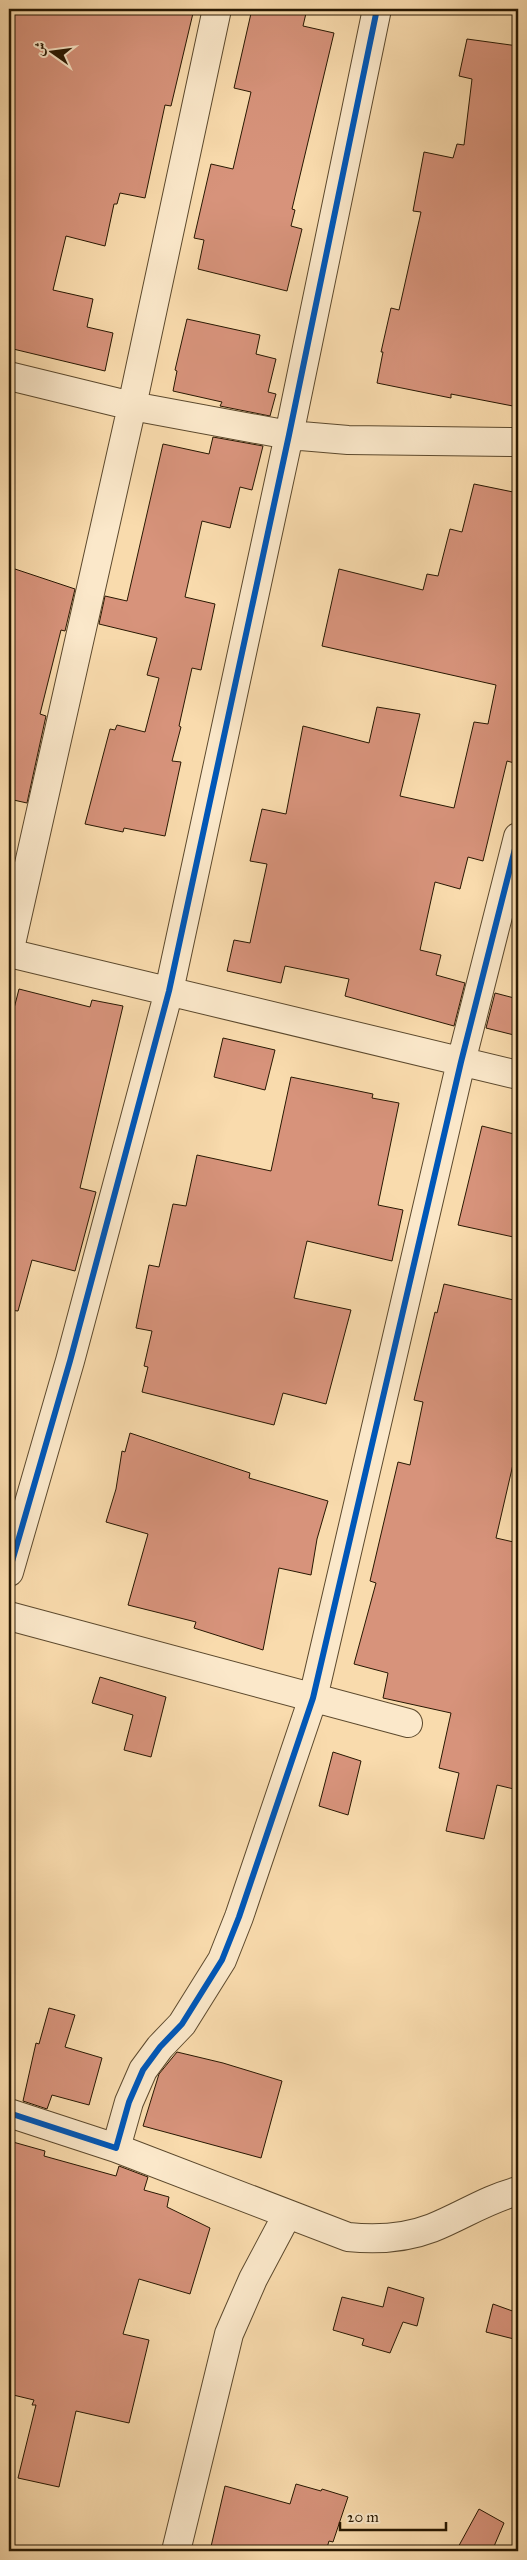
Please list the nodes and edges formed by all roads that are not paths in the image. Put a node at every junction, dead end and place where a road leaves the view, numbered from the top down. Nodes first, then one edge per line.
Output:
1 (217, 9) edge
2 (377, 9) edge
3 (9, 376) edge
4 (132, 406) junction
5 (289, 435) junction
6 (518, 442) edge
7 (518, 837) edge
8 (9, 953) edge
9 (169, 991) junction
10 (461, 1062) junction
11 (518, 1076) edge
12 (9, 1572) edge
13 (9, 1616) edge
14 (313, 1698) junction
15 (408, 1723) dead end
16 (9, 2113) edge
17 (116, 2148) junction
18 (518, 2191) edge
19 (286, 2215) junction
20 (176, 2551) edge

1 - 4 street
2 - 5 street
3 - 4 street
4 - 5 street
4 - 8 street
5 - 6 street
5 - 9 street
7 - 10 street
8 - 9 street
9 - 10 street
9 - 12 street
10 - 11 street
10 - 14 street
13 - 14 street
14 - 15 street
14 - 17 street
16 - 17 street
17 - 19 street
18 - 19 street
19 - 20 street

